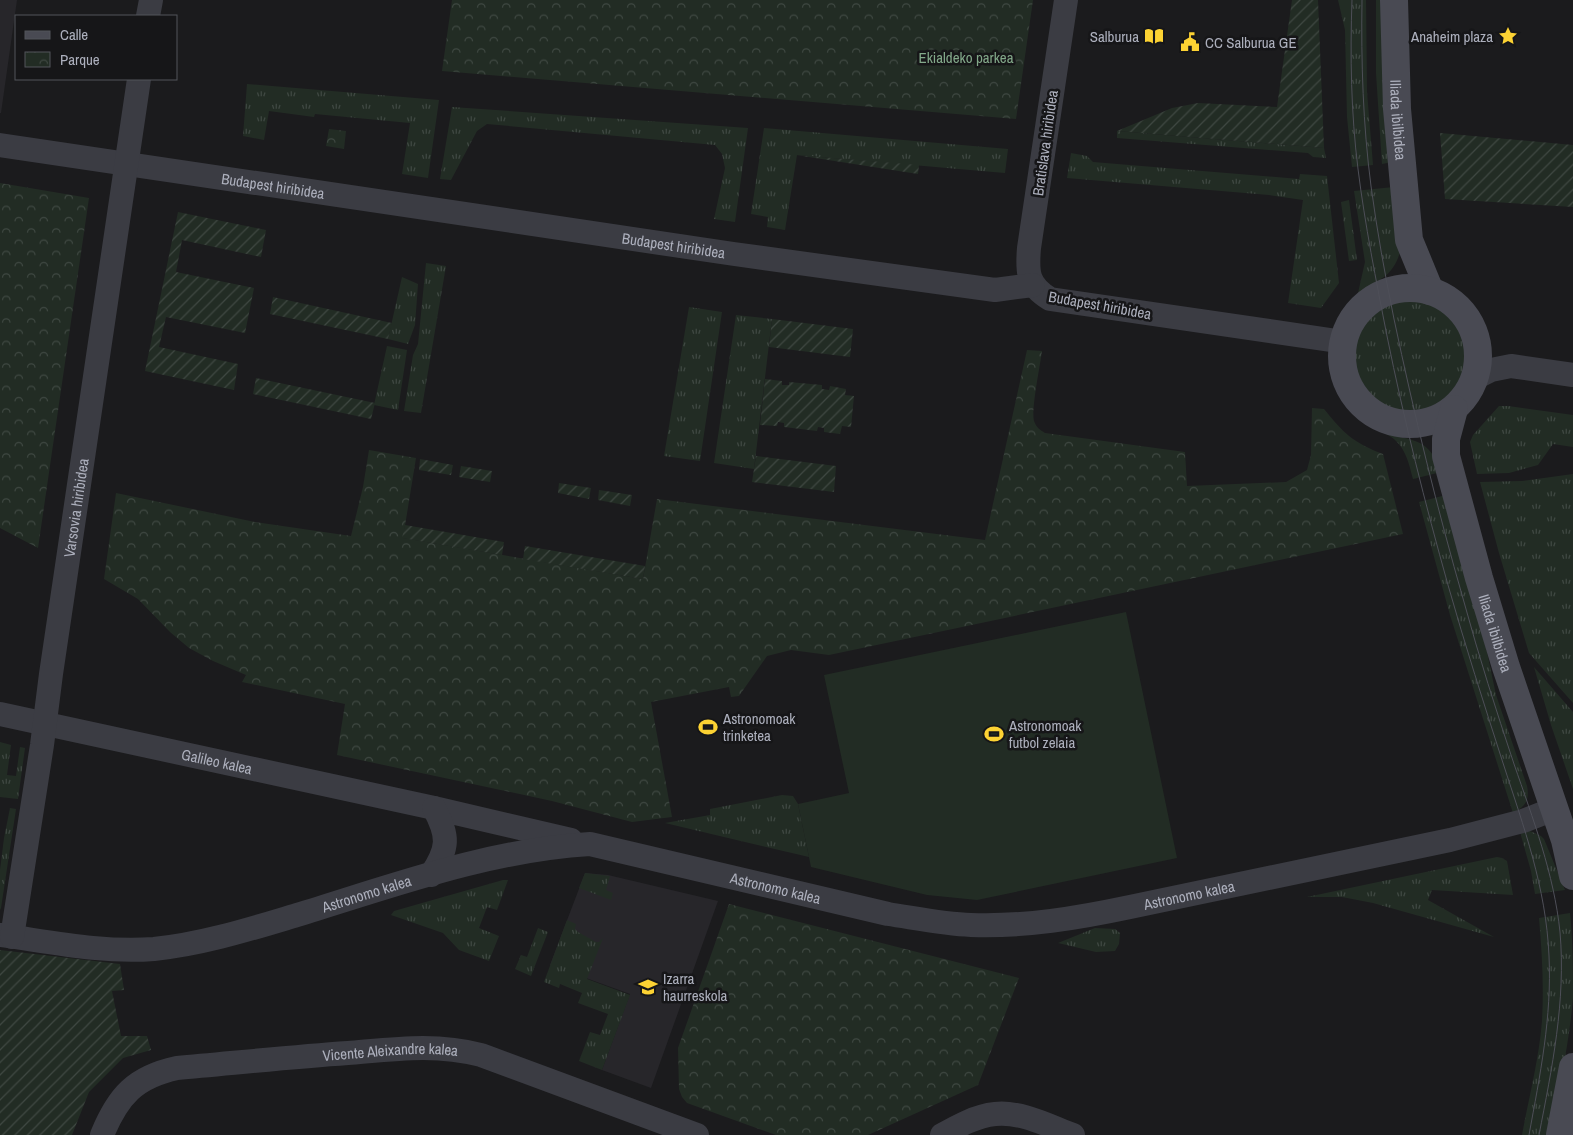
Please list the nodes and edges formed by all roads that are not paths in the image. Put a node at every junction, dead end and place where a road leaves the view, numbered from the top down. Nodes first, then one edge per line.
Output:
1 (151, 0) edge
2 (1066, 0) edge
3 (1394, 0) edge
4 (148, 15) edge
5 (139, 80) edge
6 (0, 145) edge
7 (127, 164) junction
8 (1409, 240) junction
9 (1033, 285) junction
10 (1430, 291) junction
11 (1380, 295) junction
12 (1344, 342) junction
13 (1573, 375) edge
14 (1474, 378) junction
15 (1454, 409) junction
16 (1402, 424) junction
17 (1446, 456) junction
18 (0, 714) edge
19 (45, 723) junction
20 (434, 808) junction
21 (1554, 808) junction
22 (590, 844) junction
23 (432, 875) junction
24 (1573, 876) edge
25 (6, 936) edge
26 (1573, 1068) edge
27 (102, 1135) edge
28 (697, 1135) edge
29 (942, 1135) edge
30 (1073, 1135) edge
31 (1560, 1135) edge

1 - 4 street
2 - 9 street, Bratislava hiribidea
3 - 8 main road, Iliada ibilbidea
5 - 7 street, Varsovia hiribidea
6 - 7 street, Budapest hiribidea
7 - 9 street, Budapest hiribidea
7 - 19 street, Varsovia hiribidea
8 - 10 main road, Iliada ibilbidea
8 - 11 main road, Iliada ibilbidea
9 - 12 street, Budapest hiribidea
10 - 11 main road
10 - 14 main road
11 - 12 main road
12 - 16 main road
13 - 14 street
14 - 15 main road
15 - 16 main road
15 - 17 main road, Iliada ibilbidea
16 - 17 main road
17 - 21 main road, Iliada ibilbidea
18 - 19 street, Galileo kalea
19 - 20 street, Galileo kalea
19 - 25 street, Varsovia hiribidea
20 - 22 street, Galileo kalea
20 - 23 street
21 - 22 street, Astronomo kalea
21 - 24 main road, Iliada ibilbidea
22 - 23 street, Astronomo kalea
23 - 25 street, Astronomo kalea
26 - 31 main road
27 - 28 street, Vicente Aleixandre kalea
29 - 30 street

